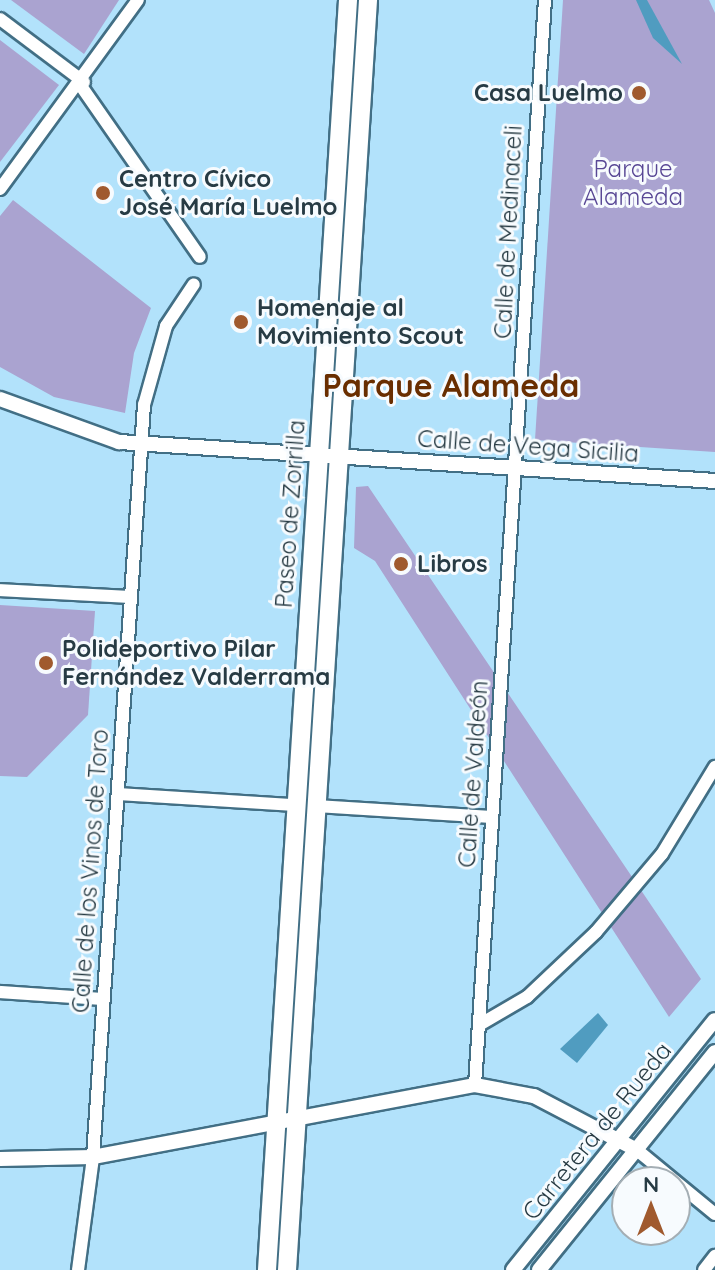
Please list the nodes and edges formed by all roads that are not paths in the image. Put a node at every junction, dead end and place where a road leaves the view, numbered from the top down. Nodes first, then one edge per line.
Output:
1 (138, 0) edge
2 (348, 0) edge
3 (368, 0) edge
4 (545, 0) edge
5 (0, 19) edge
6 (82, 84) junction
7 (0, 189) edge
8 (200, 257) dead end
9 (194, 284) dead end
10 (0, 399) edge
11 (139, 444) junction
12 (318, 454) junction
13 (338, 455) junction
14 (516, 467) junction
15 (715, 481) edge
16 (0, 590) edge
17 (129, 597) junction
18 (715, 767) edge
19 (118, 794) junction
20 (295, 805) junction
21 (316, 806) junction
22 (492, 817) junction
23 (0, 992) edge
24 (104, 999) junction
25 (715, 1020) edge
26 (479, 1025) junction
27 (715, 1052) edge
28 (475, 1085) junction
29 (296, 1121) junction
30 (275, 1126) junction
31 (621, 1138) junction
32 (637, 1150) junction
33 (93, 1157) junction
34 (0, 1159) edge
35 (715, 1214) edge
36 (715, 1256) edge
37 (78, 1270) edge
38 (267, 1270) edge
39 (287, 1270) edge
40 (513, 1270) edge
41 (539, 1270) edge
42 (704, 1270) edge

1 - 6 street
2 - 12 main road, Paseo de Zorrilla
3 - 13 main road, Paseo de Zorrilla
4 - 14 street, Calle de Medinaceli
5 - 6 street
6 - 7 street
6 - 8 street
9 - 11 street, Calle de los Vinos de Toro
10 - 11 street, Calle de Vega Sicilia
11 - 12 street, Calle de Vega Sicilia
11 - 17 street, Calle de los Vinos de Toro
12 - 13 street, Calle de Vega Sicilia
12 - 20 main road, Paseo de Zorrilla
13 - 14 street, Calle de Vega Sicilia
13 - 21 main road, Paseo de Zorrilla
14 - 15 street, Calle de Vega Sicilia
14 - 22 street, Calle de Valdeón
16 - 17 street
17 - 19 street, Calle de los Vinos de Toro
18 - 26 street
19 - 20 street
19 - 24 street, Calle de los Vinos de Toro
20 - 30 main road, Paseo de Zorrilla
21 - 22 street
21 - 29 main road, Paseo de Zorrilla
22 - 26 street, Calle de Valdeón
23 - 24 street
24 - 33 street, Calle de los Vinos de Toro
25 - 31 street, Carretera de Rueda
26 - 28 street, Calle de Valdeón
27 - 32 street, Carretera de Rueda
28 - 29 street
28 - 31 street
29 - 30 street
29 - 39 main road, Paseo de Zorrilla
30 - 33 street
30 - 38 main road, Paseo de Zorrilla
31 - 32 street
31 - 40 street, Carretera de Rueda
32 - 35 street
32 - 41 street, Carretera de Rueda
33 - 34 street
33 - 37 street, Calle de los Vinos de Toro
36 - 42 street

